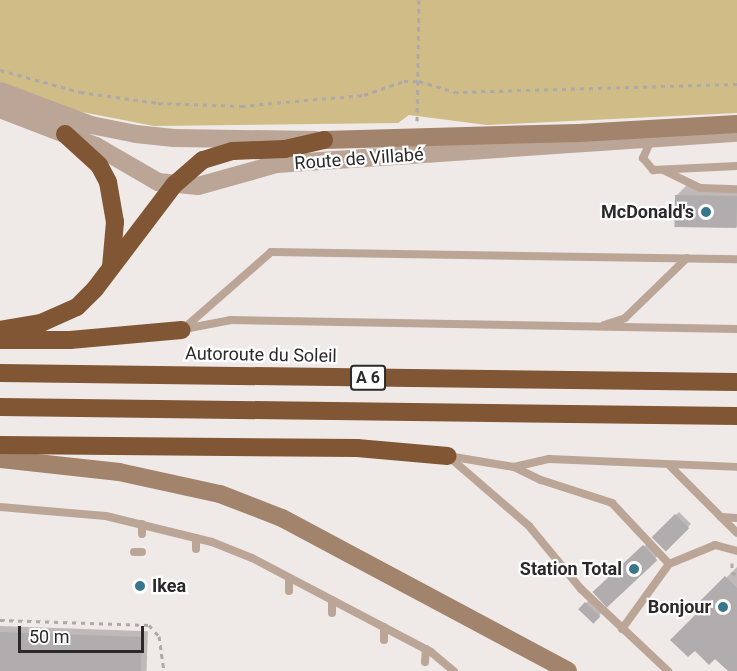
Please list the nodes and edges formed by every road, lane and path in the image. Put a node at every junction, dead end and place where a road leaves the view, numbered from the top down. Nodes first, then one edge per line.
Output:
1 (419, 0) edge
2 (0, 70) edge
3 (419, 81) junction
4 (737, 84) edge
5 (0, 91) edge
6 (0, 109) edge
7 (737, 124) edge
8 (65, 134) junction
9 (737, 134) edge
10 (717, 135) junction
11 (418, 138) junction
12 (324, 140) junction
13 (651, 140) junction
14 (737, 145) edge
15 (737, 166) edge
16 (663, 170) junction
17 (174, 185) junction
18 (737, 189) edge
19 (687, 258) junction
20 (737, 259) edge
21 (111, 268) junction
22 (602, 326) junction
23 (737, 329) edge
24 (0, 330) edge
25 (182, 330) junction
26 (0, 340) edge
27 (0, 373) edge
28 (737, 382) edge
29 (0, 407) edge
30 (737, 416) edge
31 (0, 445) edge
32 (448, 456) junction
33 (0, 459) edge
34 (513, 467) junction
35 (671, 467) junction
36 (737, 467) edge
37 (0, 507) edge
38 (721, 517) junction
39 (737, 518) edge
40 (142, 524) junction
41 (737, 533) edge
42 (142, 534) dead end
43 (196, 538) junction
44 (196, 549) dead end
45 (737, 551) edge
46 (237, 552) junction
47 (729, 559) dead end
48 (236, 564) dead end
49 (669, 564) junction
50 (737, 576) edge
51 (290, 578) junction
52 (289, 591) dead end
53 (332, 600) junction
54 (332, 613) dead end
55 (0, 620) edge
56 (384, 627) junction
57 (622, 629) junction
58 (384, 640) dead end
59 (426, 649) junction
60 (425, 662) dead end
61 (164, 671) edge
62 (454, 671) edge
63 (568, 671) edge
64 (668, 671) edge

1 - 3 path
2 - 3 path
3 - 4 path
3 - 11 path
5 - 12 street, Route de Villabé
6 - 8 street, Route de Villabé
7 - 11 main road, Route de Villabé
8 - 17 street, Route de Villabé
8 - 21 highway
9 - 10 street, Route de Villabé
10 - 13 street, Route de Villabé
10 - 14 lane
11 - 12 main road, Route de Villabé
12 - 17 highway
13 - 16 lane
13 - 17 street, Route de Villabé
15 - 16 lane
16 - 18 lane
17 - 21 highway
19 - 20 lane
19 - 22 lane
19 - 25 lane
21 - 24 highway
22 - 23 lane
22 - 25 lane
25 - 26 highway
27 - 28 highway, Autoroute du Soleil / A 6
29 - 30 highway, A 6
31 - 32 highway
32 - 34 lane
32 - 57 lane
33 - 63 main road
34 - 35 lane
34 - 49 lane
35 - 36 lane
35 - 38 lane
37 - 40 lane
38 - 39 lane
38 - 41 lane
40 - 42 lane
40 - 43 lane
43 - 44 lane
43 - 46 lane
45 - 49 lane
46 - 48 lane
46 - 51 lane
47 - 50 path
49 - 57 lane
51 - 52 lane
51 - 53 lane
53 - 54 lane
53 - 56 lane
55 - 61 path
56 - 58 lane
56 - 59 lane
57 - 64 lane
59 - 60 lane
59 - 62 lane

